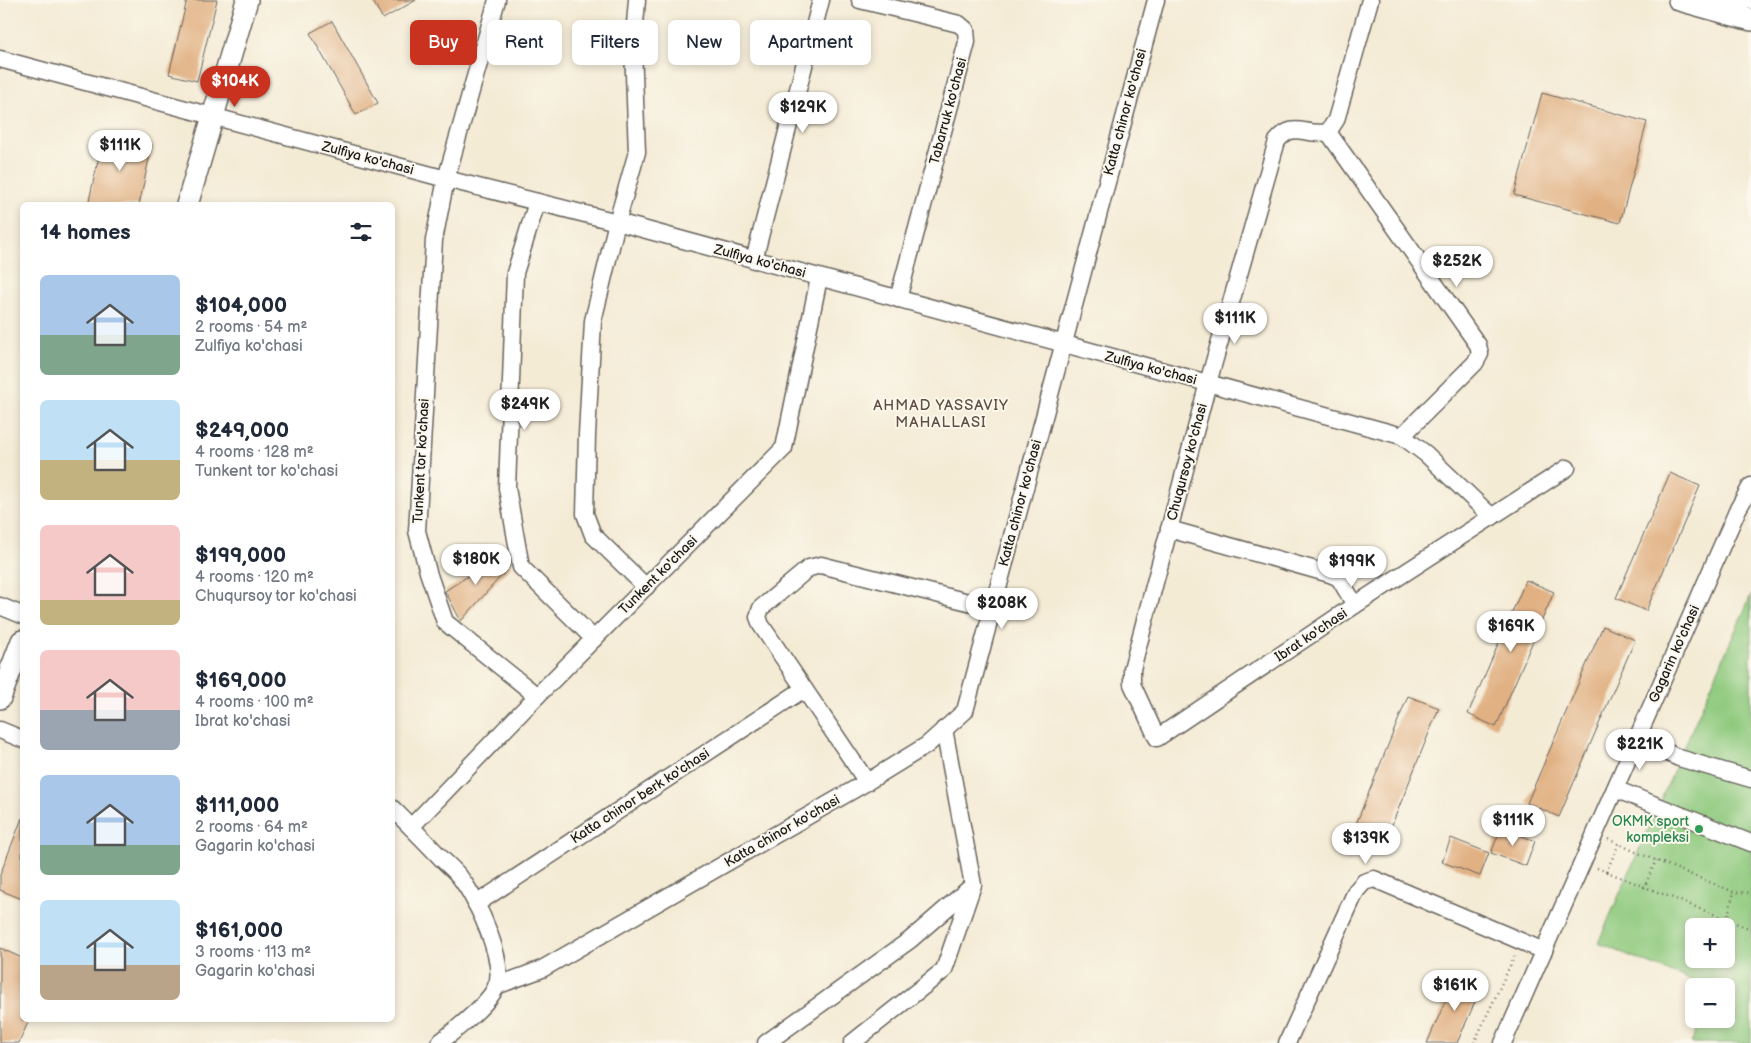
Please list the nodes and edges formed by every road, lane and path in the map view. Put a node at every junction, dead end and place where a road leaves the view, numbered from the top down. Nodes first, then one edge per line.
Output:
1 (247, 0) edge
2 (497, 0) edge
3 (638, 0) edge
4 (821, 0) edge
5 (860, 0) edge
6 (1156, 0) edge
7 (1370, 0) edge
8 (1679, 0) edge
9 (1751, 0) edge
10 (1707, 7) junction
11 (1751, 20) edge
12 (0, 59) edge
13 (214, 117) junction
14 (1328, 132) junction
15 (446, 179) junction
16 (188, 202) edge
17 (537, 202) junction
18 (616, 222) junction
19 (754, 260) junction
20 (819, 278) junction
21 (898, 299) junction
22 (1062, 343) junction
23 (1208, 384) junction
24 (1402, 436) junction
25 (1567, 468) dead end
26 (1751, 486) edge
27 (1492, 517) junction
28 (1169, 529) junction
29 (646, 588) junction
30 (1355, 605) junction
31 (0, 606) edge
32 (992, 608) junction
33 (20, 614) edge
34 (594, 639) junction
35 (20, 646) edge
36 (804, 690) junction
37 (537, 696) junction
38 (0, 698) edge
39 (944, 729) junction
40 (0, 730) edge
41 (20, 738) edge
42 (1157, 738) joint
43 (1637, 739) junction
44 (1751, 779) edge
45 (867, 782) junction
46 (1614, 789) junction
47 (395, 811) edge
48 (411, 827) junction
49 (1596, 832) junction
50 (1751, 843) edge
51 (1619, 844) junction
52 (1656, 860) junction
53 (1583, 862) junction
54 (1606, 872) junction
55 (972, 885) junction
56 (1644, 888) junction
57 (1734, 892) junction
58 (1751, 893) edge
59 (476, 904) junction
60 (1722, 918) edge
61 (1728, 918) edge
62 (1735, 923) edge
63 (1751, 929) edge
64 (1544, 951) junction
65 (1515, 955) dead end
66 (496, 986) junction
67 (439, 1043) edge
68 (766, 1043) edge
69 (852, 1043) edge
70 (1287, 1043) edge
71 (1474, 1043) edge
72 (1503, 1043) edge

1 - 13 main road
2 - 15 street
3 - 18 street
4 - 19 street
5 - 21 street, Tabarruk ko'chasi
6 - 22 street, Katta chinor ko'chasi
7 - 14 street
8 - 10 main road
9 - 10 street
10 - 11 main road
12 - 13 street, Zulfiya ko'chasi
13 - 15 street, Zulfiya ko'chasi
13 - 16 main road
14 - 23 street, Chuqursoy ko'chasi
14 - 24 street
15 - 17 street, Zulfiya ko'chasi
15 - 37 street, Tunkent tor ko'chasi
17 - 18 street, Zulfiya ko'chasi
17 - 34 street
18 - 19 street, Zulfiya ko'chasi
18 - 29 street
19 - 20 street, Zulfiya ko'chasi
20 - 21 street, Zulfiya ko'chasi
20 - 29 street, Tunkent ko'chasi
21 - 22 street, Zulfiya ko'chasi
22 - 23 street, Zulfiya ko'chasi
22 - 32 street, Katta chinor ko'chasi
23 - 24 street, Zulfiya ko'chasi
23 - 28 street, Chuqursoy ko'chasi
24 - 27 street, Zulfiya ko'chasi
25 - 27 street, Ibrat ko'chasi
26 - 43 street, Gagarin ko'chasi
27 - 30 street, Ibrat ko'chasi
28 - 30 street
28 - 42 street, Chuqursoy ko'chasi
29 - 34 street, Tunkent ko'chasi
30 - 42 street, Ibrat ko'chasi
31 - 33 street
32 - 36 street
32 - 39 street, Katta chinor ko'chasi
34 - 37 street, Tunkent ko'chasi
35 - 38 main road
36 - 45 street
36 - 59 street, Katta chinor berk ko'chasi
37 - 48 street, Tunkent ko'chasi
39 - 45 street, Katta chinor ko'chasi
39 - 55 street
40 - 41 street
43 - 44 street
43 - 46 street, Gagarin ko'chasi
45 - 66 street, Katta chinor ko'chasi
46 - 49 street, Gagarin ko'chasi
46 - 50 street
47 - 48 street
48 - 59 street
49 - 51 path
49 - 53 street, Gagarin ko'chasi
51 - 52 path
51 - 54 path
52 - 56 path
52 - 57 path
53 - 54 path
53 - 64 street, Gagarin ko'chasi
54 - 56 path
55 - 68 street
55 - 69 street
56 - 60 path
57 - 58 path
57 - 61 path
59 - 66 street
62 - 63 path
64 - 70 street
64 - 72 street, Gagarin ko'chasi
65 - 71 path
66 - 67 street

